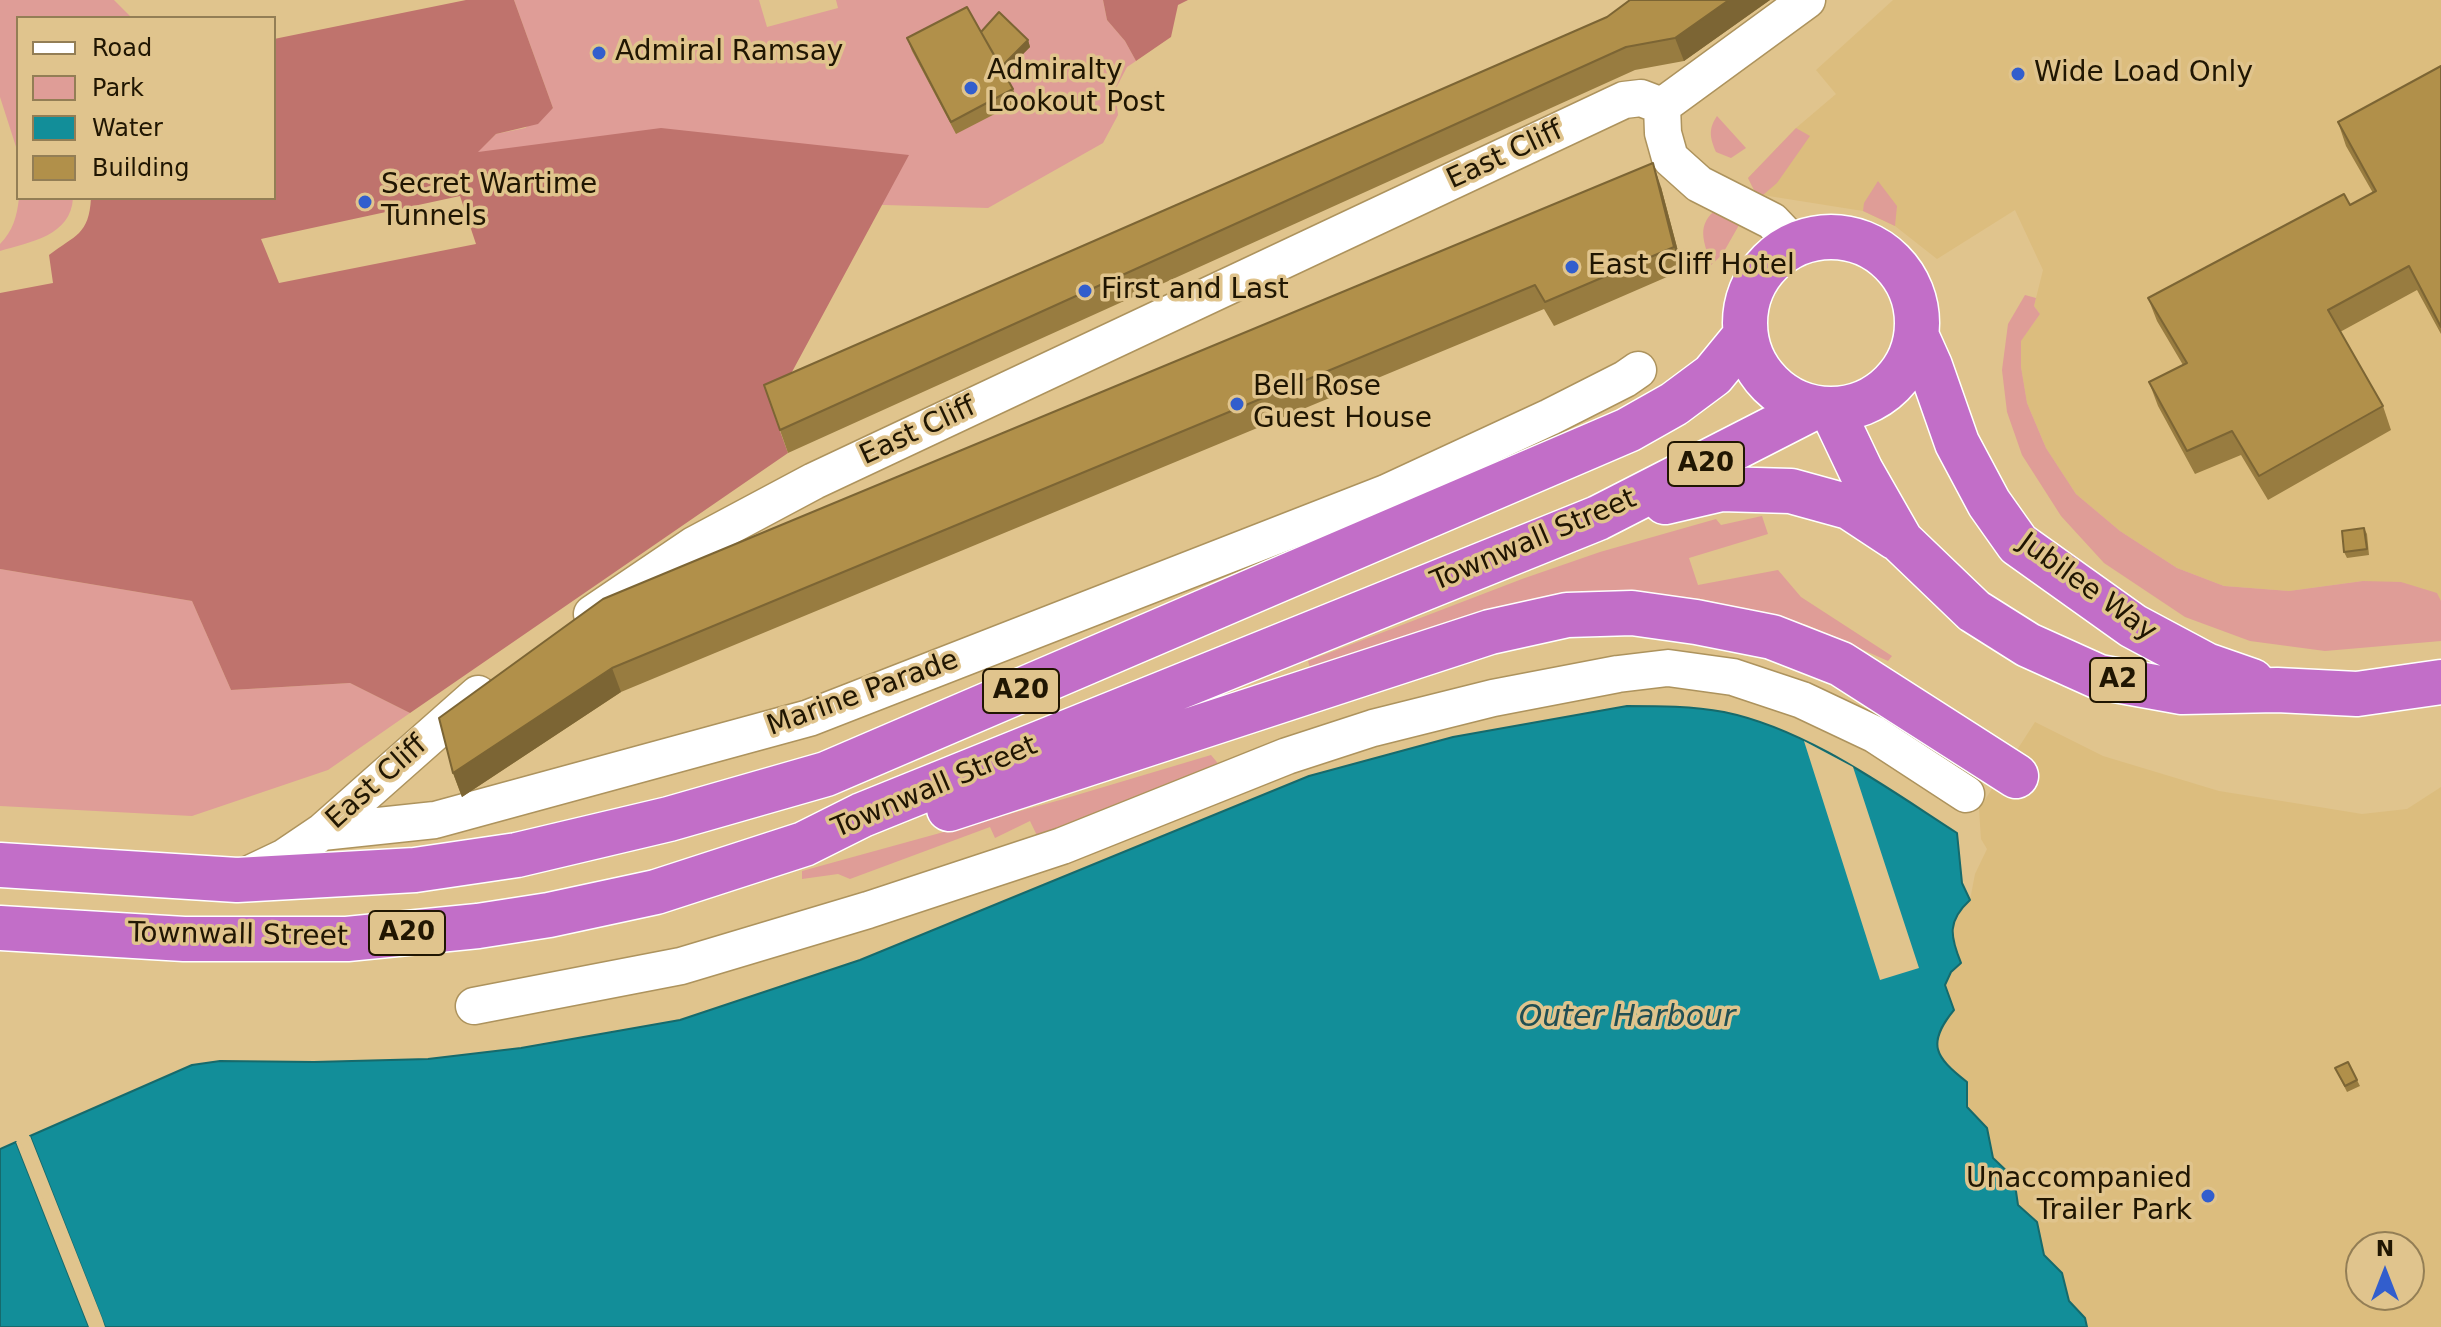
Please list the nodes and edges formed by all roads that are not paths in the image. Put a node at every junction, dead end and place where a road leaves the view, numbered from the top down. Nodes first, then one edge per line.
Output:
1 (1807, 0) edge
2 (1662, 106) junction
3 (1794, 244) junction
4 (1745, 336) junction
5 (1917, 337) junction
6 (1638, 370) dead end
7 (1823, 409) junction
8 (1550, 417) junction
9 (1570, 456) junction
10 (1398, 510) junction
11 (1598, 518) junction
12 (1901, 541) junction
13 (566, 632) edge
14 (503, 675) edge
15 (2441, 682) edge
16 (2277, 690) junction
17 (2016, 776) dead end
18 (1966, 794) dead end
19 (322, 832) junction
20 (804, 844) junction
21 (0, 865) edge
22 (237, 880) junction
23 (0, 928) edge
24 (474, 1006) dead end

1 - 2 street
2 - 3 street
2 - 13 street, East Cliff
3 - 4 highway
3 - 5 highway
4 - 7 highway
4 - 9 highway, Townwall Street / A20
5 - 7 highway
5 - 16 highway, Jubilee Way / A2
6 - 8 street, Marine Parade
7 - 11 highway, Townwall Street / A20
7 - 12 highway, Jubilee Way / A2
8 - 9 street
8 - 10 street, Marine Parade
9 - 10 highway, Townwall Street / A20
10 - 19 street, Marine Parade
10 - 22 highway, Townwall Street / A20
11 - 12 highway
11 - 20 highway, Townwall Street / A20
12 - 16 highway, Jubilee Way / A2
14 - 19 street, East Cliff
15 - 16 highway, Jubilee Way / A2
17 - 20 highway
18 - 24 street
19 - 22 street, East Cliff
20 - 23 highway, Townwall Street / A20
21 - 22 highway, Townwall Street / A20

